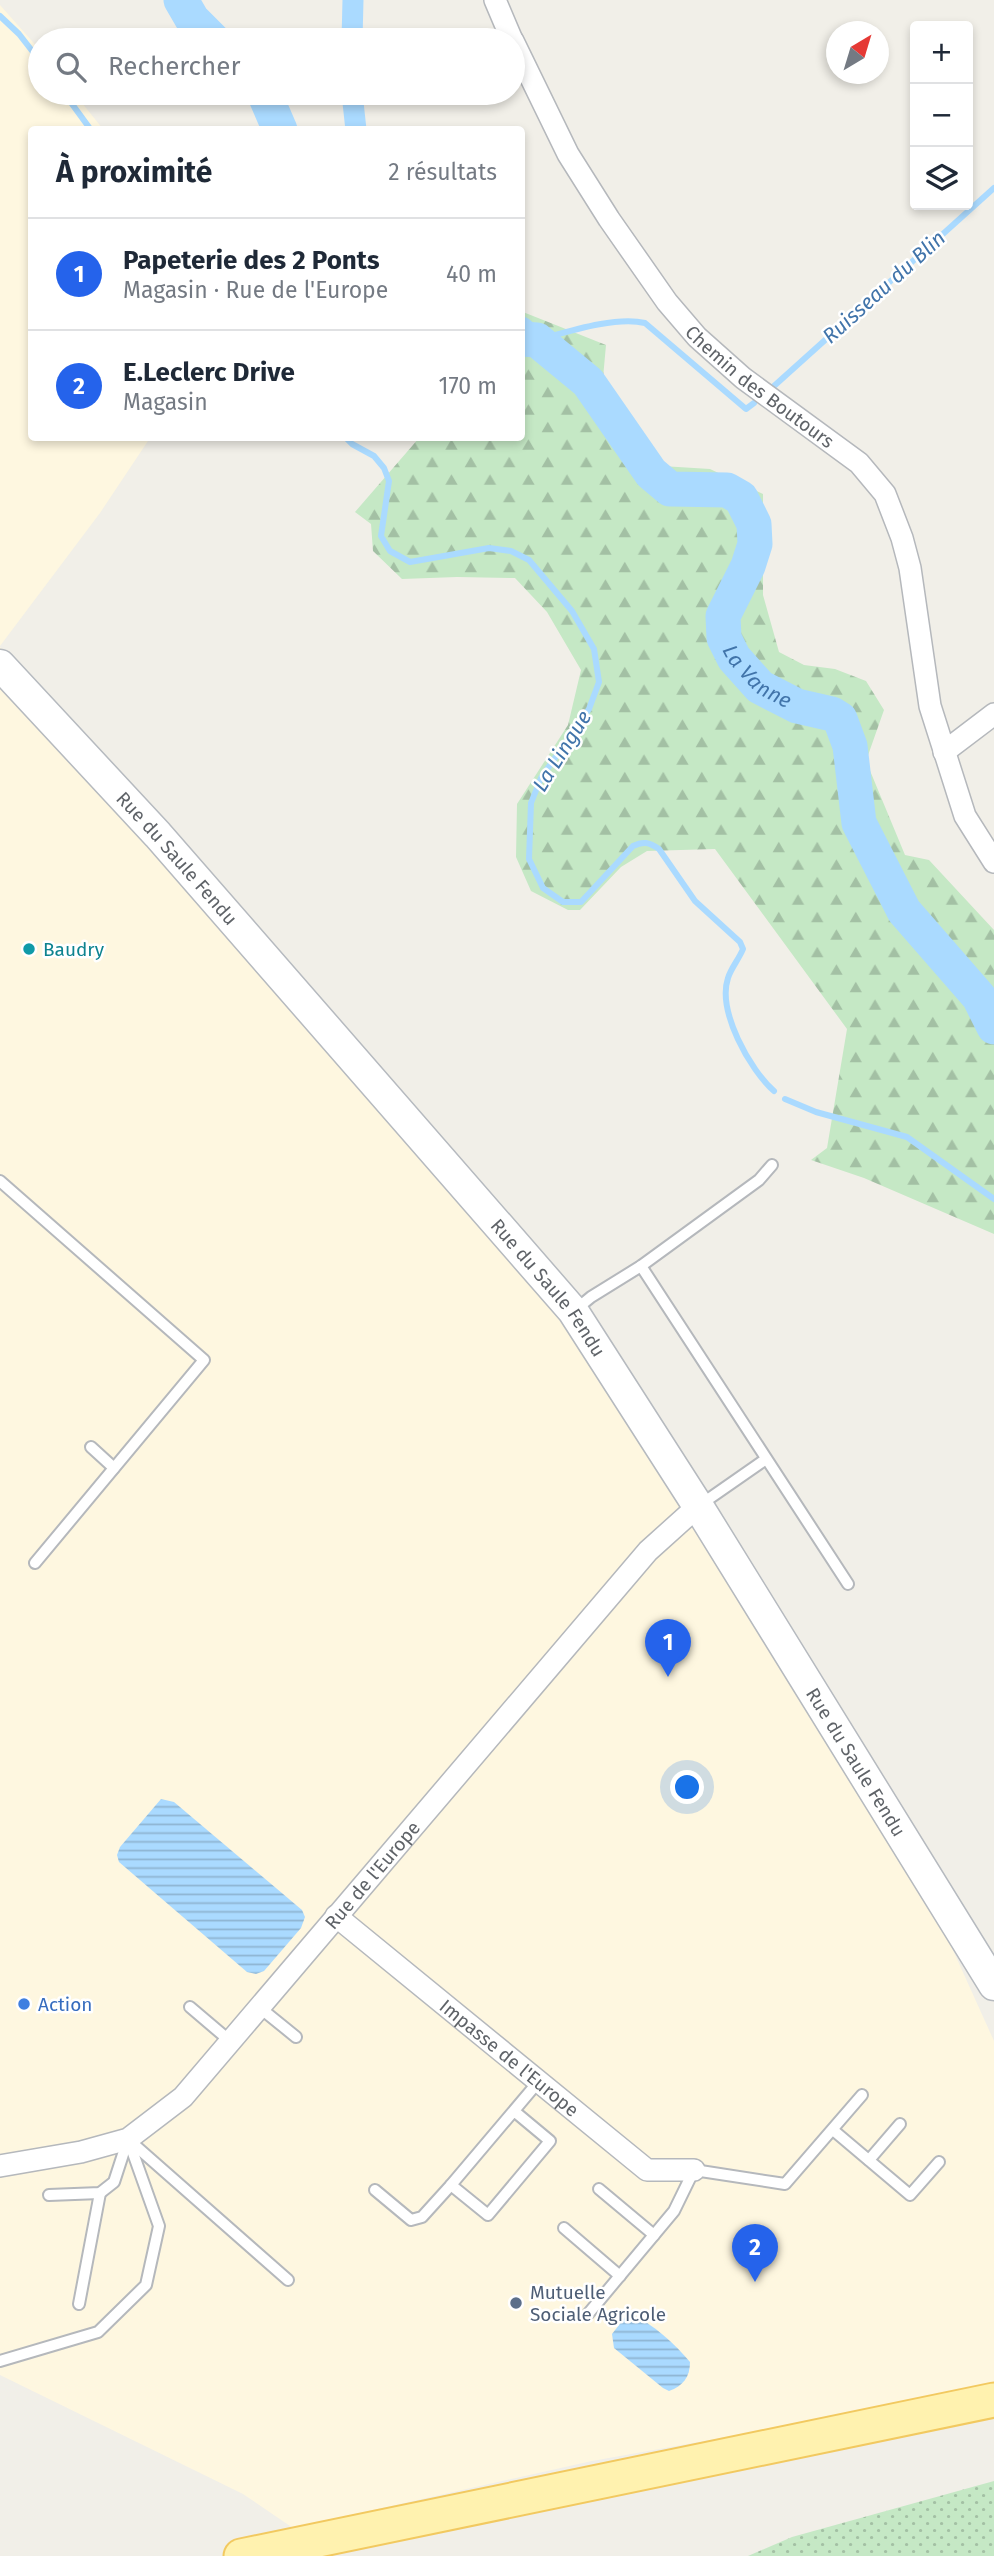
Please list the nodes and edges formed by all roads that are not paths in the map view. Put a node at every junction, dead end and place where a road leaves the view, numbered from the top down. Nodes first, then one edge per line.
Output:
1 (495, 0) edge
2 (507, 28) edge
3 (525, 66) edge
4 (0, 665) edge
5 (994, 714) edge
6 (944, 752) junction
7 (994, 862) edge
8 (772, 1166) dead end
9 (0, 1181) edge
10 (641, 1266) junction
11 (573, 1311) junction
12 (91, 1447) dead end
13 (766, 1459) junction
14 (114, 1468) junction
15 (698, 1506) junction
16 (35, 1563) dead end
17 (848, 1584) dead end
18 (336, 1916) junction
19 (994, 1985) edge
20 (190, 2007) dead end
21 (259, 2007) junction
22 (296, 2037) dead end
23 (230, 2041) junction
24 (539, 2081) junction
25 (862, 2095) dead end
26 (514, 2111) junction
27 (900, 2124) dead end
28 (833, 2130) junction
29 (128, 2139) junction
30 (869, 2160) junction
31 (939, 2162) dead end
32 (0, 2166) edge
33 (694, 2170) junction
34 (451, 2185) junction
35 (598, 2189) dead end
36 (375, 2190) dead end
37 (100, 2193) junction
38 (49, 2195) dead end
39 (564, 2228) dead end
40 (654, 2235) junction
41 (620, 2276) junction
42 (288, 2280) dead end
43 (79, 2304) dead end
44 (588, 2314) dead end
45 (0, 2361) edge
46 (994, 2399) edge
47 (241, 2556) edge

1 - 2 street, Chemin des Boutours
3 - 6 street, Chemin des Boutours
4 - 11 street, Rue du Saule Fendu
5 - 6 street
6 - 7 street, Chemin des Boutours
8 - 10 lane
9 - 14 lane
10 - 11 lane
10 - 13 lane
11 - 15 street, Rue du Saule Fendu
12 - 14 lane
13 - 15 lane
13 - 17 lane
14 - 16 lane
15 - 18 street, Rue de l'Europe
15 - 19 street, Rue du Saule Fendu
18 - 21 street, Rue de l'Europe
18 - 24 street, Impasse de l'Europe
20 - 23 lane
21 - 22 lane
21 - 23 street, Rue de l'Europe
23 - 29 street, Rue de l'Europe
24 - 26 lane
24 - 33 street, Impasse de l'Europe
25 - 28 lane
26 - 34 lane
26 - 34 lane
27 - 30 lane
28 - 30 lane
28 - 33 lane
29 - 32 street, Rue de l'Europe
29 - 37 lane
29 - 42 lane
29 - 45 lane
30 - 31 lane
33 - 40 lane
34 - 36 lane
35 - 40 lane
37 - 38 lane
37 - 43 lane
39 - 41 lane
40 - 41 lane
41 - 44 lane
46 - 47 main road

